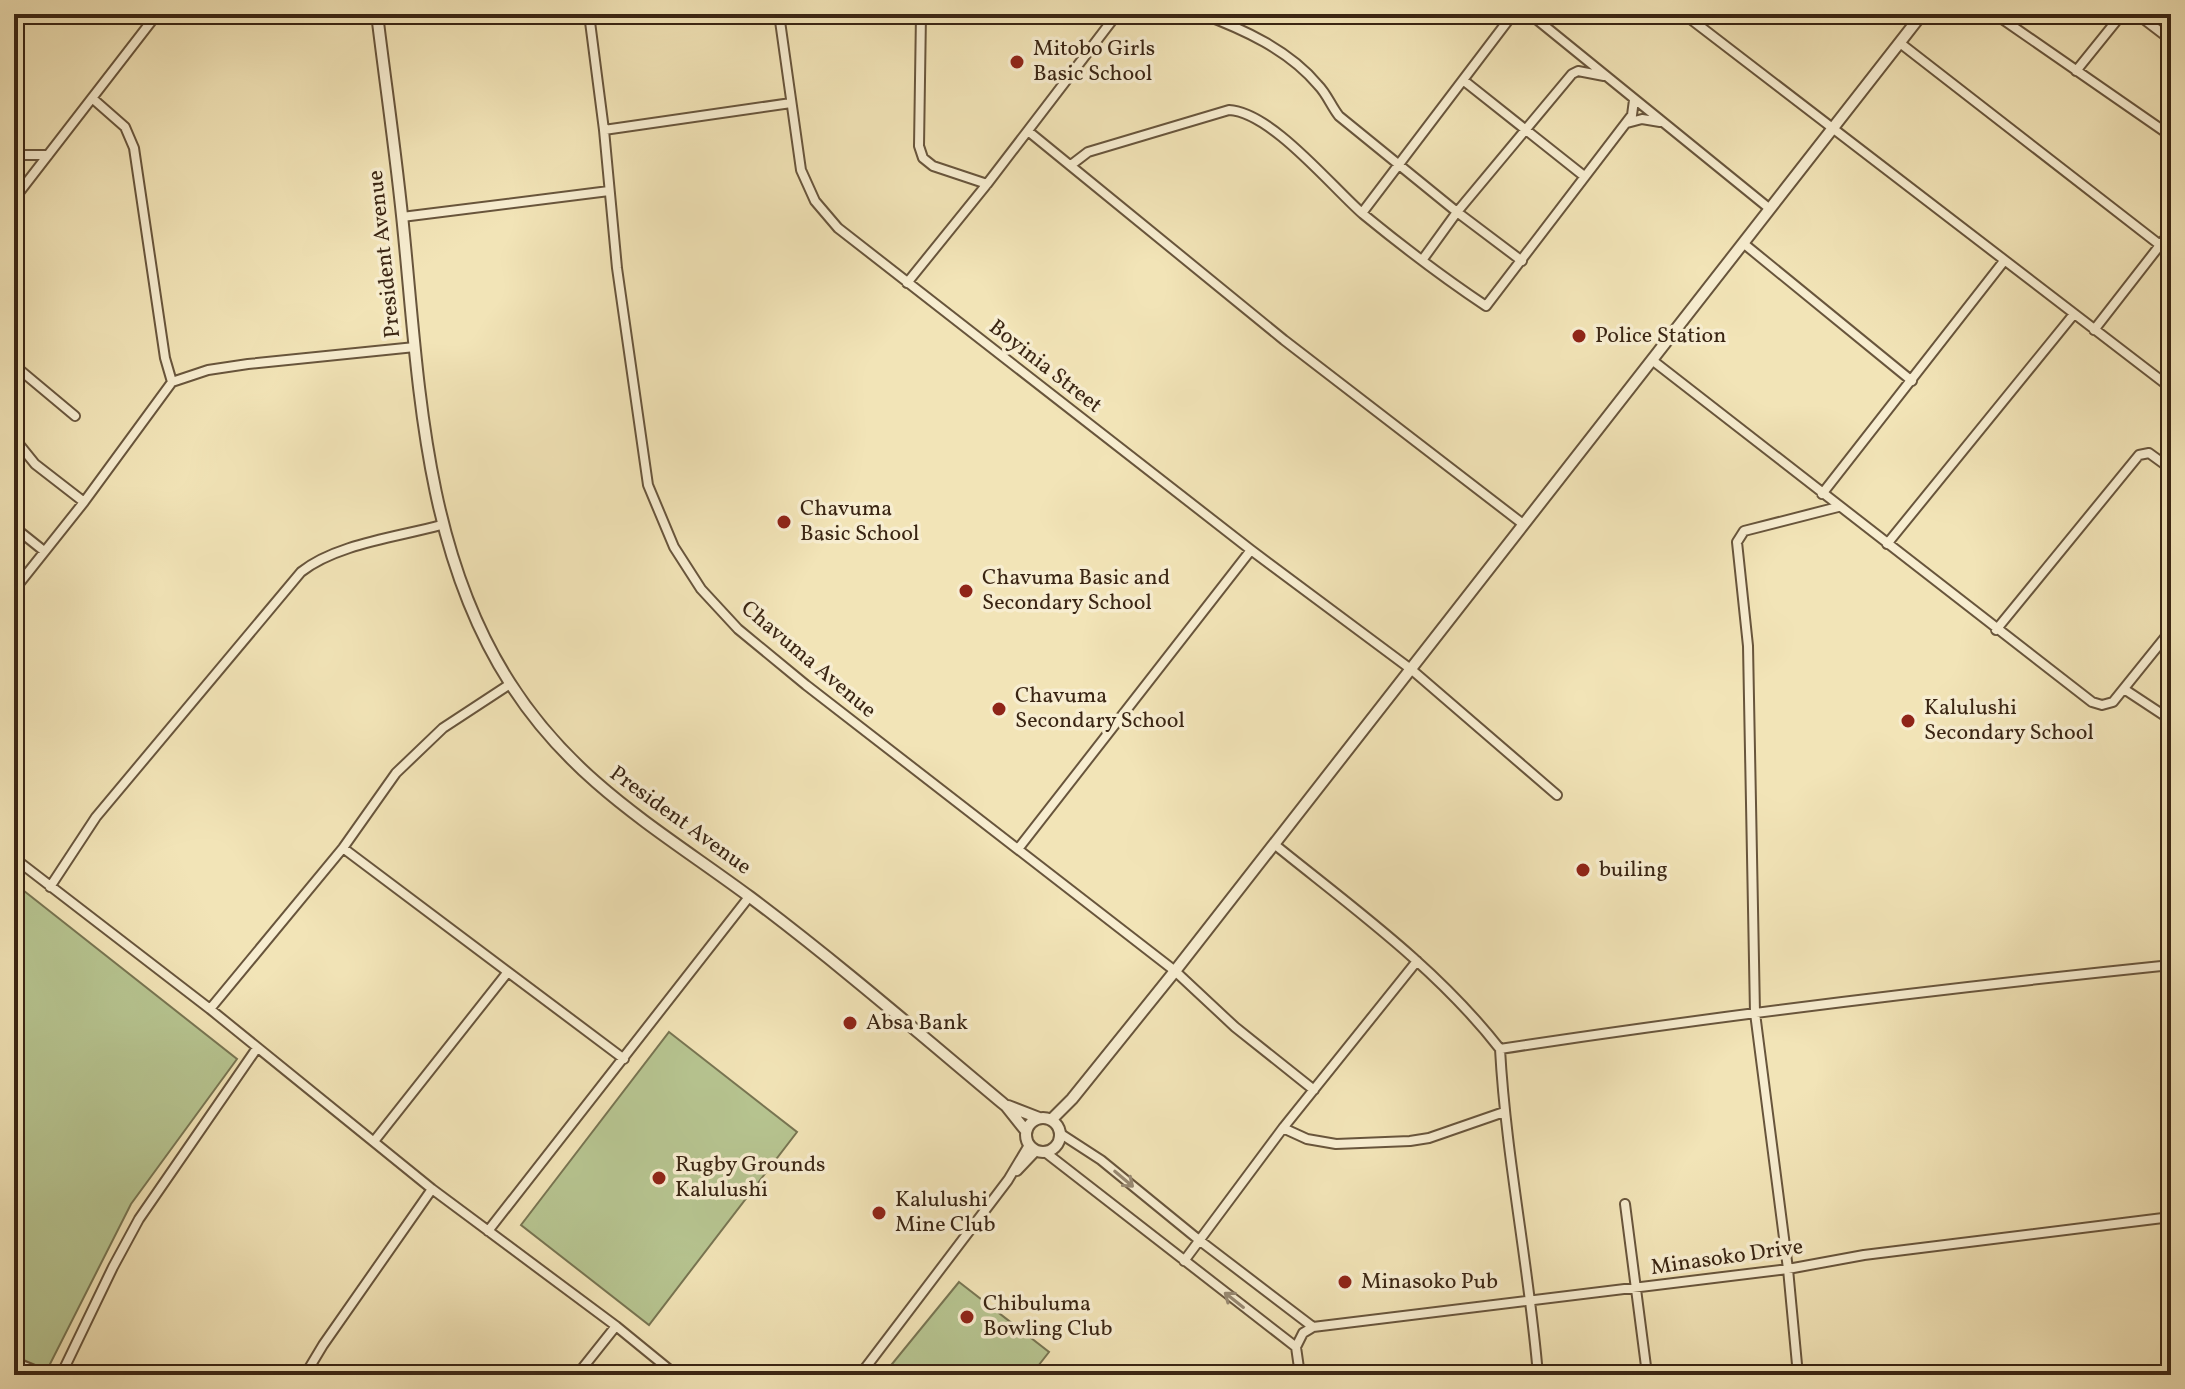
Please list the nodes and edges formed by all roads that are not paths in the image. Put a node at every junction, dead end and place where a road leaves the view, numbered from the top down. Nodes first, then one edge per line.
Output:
1 (157, 14) edge
2 (377, 14) edge
3 (589, 14) edge
4 (779, 14) edge
5 (921, 14) edge
6 (1117, 14) edge
7 (1513, 14) edge
8 (1530, 14) edge
9 (1684, 14) edge
10 (1922, 14) edge
11 (1995, 14) edge
12 (2122, 14) edge
13 (2137, 14) edge
14 (1206, 15) edge
15 (2171, 40) edge
16 (1900, 43) junction
17 (2076, 71) junction
18 (1606, 77) junction
19 (1463, 80) junction
20 (92, 98) junction
21 (1634, 100) junction
22 (791, 103) junction
23 (1626, 123) junction
24 (1664, 123) junction
25 (1834, 128) junction
26 (604, 130) junction
27 (1526, 130) junction
28 (1028, 131) junction
29 (2171, 136) edge
30 (14, 155) edge
31 (48, 155) junction
32 (1071, 165) junction
33 (1398, 165) junction
34 (1584, 176) junction
35 (987, 184) junction
36 (609, 191) junction
37 (14, 199) edge
38 (1770, 209) junction
39 (1457, 212) junction
40 (1362, 213) junction
41 (402, 217) junction
42 (2171, 231) edge
43 (1743, 243) junction
44 (2160, 245) junction
45 (1423, 259) junction
46 (1522, 261) junction
47 (2004, 261) junction
48 (907, 283) junction
49 (2074, 314) junction
50 (2094, 330) junction
51 (415, 347) junction
52 (1652, 360) junction
53 (14, 365) edge
54 (1912, 381) junction
55 (172, 382) junction
56 (2171, 388) edge
57 (75, 416) dead end
58 (14, 438) edge
59 (2171, 469) edge
60 (1822, 494) junction
61 (84, 502) junction
62 (1838, 507) junction
63 (1523, 524) junction
64 (441, 525) junction
65 (14, 527) edge
66 (1887, 544) junction
67 (1251, 550) junction
68 (44, 551) junction
69 (14, 590) edge
70 (1996, 630) junction
71 (2171, 630) edge
72 (1412, 670) junction
73 (510, 684) junction
74 (2124, 689) junction
75 (2171, 720) edge
76 (1557, 795) dead end
77 (1274, 844) junction
78 (343, 848) junction
79 (1018, 849) junction
80 (14, 858) edge
81 (50, 887) junction
82 (749, 897) junction
83 (1417, 961) junction
84 (2171, 965) edge
85 (1175, 971) junction
86 (507, 973) junction
87 (210, 1009) junction
88 (1755, 1013) junction
89 (257, 1048) junction
90 (1500, 1049) junction
91 (624, 1059) junction
92 (1314, 1090) junction
93 (1006, 1106) junction
94 (1504, 1112) junction
95 (1052, 1124) junction
96 (1283, 1128) junction
97 (1026, 1131) junction
98 (375, 1140) junction
99 (1037, 1149) junction
100 (432, 1189) junction
101 (1625, 1204) dead end
102 (2171, 1217) edge
103 (488, 1231) junction
104 (1199, 1240) junction
105 (1184, 1261) junction
106 (1788, 1269) junction
107 (1638, 1288) junction
108 (1532, 1302) junction
109 (616, 1326) junction
110 (1313, 1327) junction
111 (1296, 1347) junction
112 (14, 1362) edge
113 (1647, 1374) edge
114 (46, 1375) edge
115 (61, 1375) edge
116 (305, 1375) edge
117 (577, 1375) edge
118 (676, 1375) edge
119 (860, 1375) edge
120 (1300, 1375) edge
121 (1538, 1375) edge
122 (1798, 1375) edge

1 - 20 street
2 - 41 street, President Avenue
3 - 26 street, Chavuma Avenue
4 - 22 street, Boyinia Street
5 - 35 street
6 - 28 street
7 - 19 street
8 - 18 street
9 - 25 street
10 - 16 street
11 - 17 street
12 - 17 street
13 - 15 street
14 - 33 street
16 - 25 street
16 - 44 street
17 - 29 street
18 - 21 street
18 - 27 street
19 - 27 street
19 - 33 street
20 - 31 street
20 - 55 street
21 - 23 street
21 - 24 street
22 - 26 street
22 - 48 street, Boyinia Street
23 - 24 street
23 - 34 street
24 - 38 street
25 - 38 street
25 - 47 street
26 - 36 street, Chavuma Avenue
27 - 34 street
27 - 39 street
28 - 32 street
28 - 35 street
30 - 31 street
31 - 37 street
32 - 40 street
32 - 63 street
33 - 39 street
33 - 40 street
34 - 46 street
35 - 48 street
36 - 41 street
36 - 79 street, Chavuma Avenue
38 - 43 street
39 - 45 street
39 - 46 street
40 - 45 street
41 - 51 street, President Avenue
42 - 44 street
43 - 52 street
43 - 54 street
44 - 50 street
45 - 46 street
47 - 49 street
47 - 54 street
48 - 67 street, Boyinia Street
49 - 50 street
49 - 66 street
50 - 56 street
51 - 55 street
51 - 64 street, President Avenue
52 - 60 street
52 - 63 street
53 - 57 street
54 - 60 street
55 - 61 street
58 - 61 street
59 - 70 street
60 - 62 street
61 - 68 street
62 - 66 street
62 - 88 street
63 - 72 street
64 - 73 street, President Avenue
64 - 81 street
65 - 68 street
66 - 70 street
67 - 72 street, Boyinia Street
67 - 79 street
68 - 69 street
70 - 74 street
71 - 74 street
72 - 76 street, Boyinia Street
72 - 77 street
73 - 78 street
73 - 82 street, President Avenue
74 - 75 street
77 - 83 street
77 - 85 street
78 - 86 street
78 - 87 street
79 - 85 street, Chavuma Avenue
80 - 81 street
81 - 87 street
82 - 91 street
82 - 93 street, President Avenue
83 - 90 street
83 - 92 street
84 - 88 street
85 - 92 street, Chavuma Avenue
85 - 95 street
86 - 91 street
86 - 98 street
87 - 89 street
88 - 90 street
88 - 106 street
89 - 98 street
89 - 115 street
90 - 94 street
91 - 103 street
92 - 96 street
93 - 95 street, President Avenue
93 - 97 street, President Avenue
94 - 96 street
94 - 108 street
95 - 97 street
95 - 99 street
95 -> 104 street
96 - 104 street
97 - 99 street
98 - 100 street
99 - 105 street
99 - 119 street
100 - 103 street
100 - 116 street
101 - 107 street
102 - 106 street, Minasoko Drive
103 - 109 street
104 - 105 street
104 - 110 street
111 -> 105 street
106 - 107 street, Minasoko Drive
106 - 122 street
107 - 108 street, Minasoko Drive
107 - 113 street
108 - 110 street, Minasoko Drive
108 - 121 street
109 - 117 street
109 - 118 street
110 - 111 street
111 - 120 street
112 - 114 street

